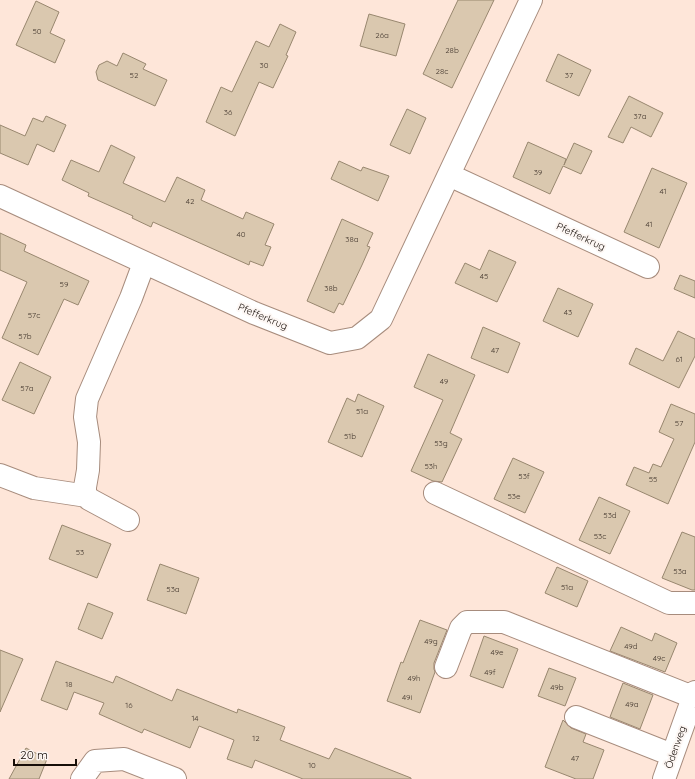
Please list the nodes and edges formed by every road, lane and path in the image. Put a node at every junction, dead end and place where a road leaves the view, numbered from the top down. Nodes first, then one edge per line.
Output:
1 (531, 0) edge
2 (449, 174) junction
3 (0, 196) edge
4 (144, 263) junction
5 (648, 267) dead end
6 (0, 475) edge
7 (435, 493) dead end
8 (88, 496) junction
9 (128, 520) dead end
10 (695, 604) edge
11 (446, 667) dead end
12 (694, 694) edge
13 (576, 717) dead end
14 (672, 755) junction
15 (82, 779) edge
16 (175, 779) edge
17 (664, 779) edge

1 - 2 street, Pfefferkrug
2 - 4 street, Pfefferkrug
2 - 5 street, Pfefferkrug
3 - 4 street, Pfefferkrug
4 - 8 street
6 - 8 street
7 - 10 street
8 - 9 street
11 - 12 street
12 - 14 street, Ödenweg
13 - 14 street
14 - 17 street, Ödenweg
15 - 16 street

